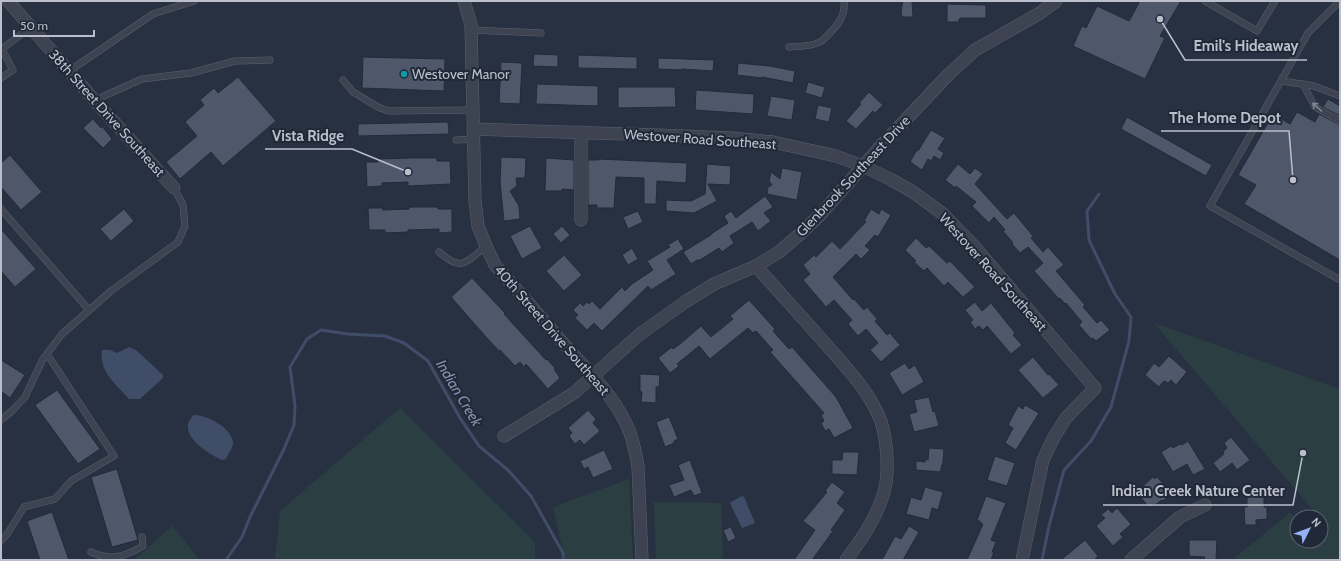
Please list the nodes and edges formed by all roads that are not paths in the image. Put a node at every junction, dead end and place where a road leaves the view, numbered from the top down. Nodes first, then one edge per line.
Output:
1 (8, 1) edge
2 (169, 1) edge
3 (194, 1) edge
4 (464, 1) edge
5 (844, 1) edge
6 (1056, 1) edge
7 (1205, 1) edge
8 (1275, 1) edge
9 (1340, 1) edge
10 (174, 7) junction
11 (31, 27) junction
12 (471, 30) junction
13 (541, 33) dead end
14 (790, 47) dead end
15 (270, 60) dead end
16 (69, 71) junction
17 (1, 78) edge
18 (343, 80) dead end
19 (1282, 81) junction
20 (1303, 84) junction
21 (1340, 96) edge
22 (95, 102) junction
23 (473, 110) junction
24 (1340, 121) edge
25 (581, 132) junction
26 (473, 134) junction
27 (456, 140) dead end
28 (863, 166) junction
29 (174, 188) joint
30 (1, 209) edge
31 (581, 220) dead end
32 (486, 246) junction
33 (439, 252) dead end
34 (756, 266) junction
35 (1340, 280) edge
36 (89, 310) junction
37 (47, 354) junction
38 (593, 377) junction
39 (1, 420) edge
40 (504, 436) dead end
41 (1205, 505) dead end
42 (142, 537) dead end
43 (1, 541) edge
44 (91, 552) dead end
45 (642, 560) edge
46 (846, 560) edge
47 (1022, 560) edge
48 (1131, 560) edge

1 - 11 street, 38th Street Drive Southeast
2 - 10 lane
3 - 10 lane
4 - 12 street, 40th Street Drive Southeast
5 - 14 lane
6 - 28 street, Glenbrook Southeast Drive
7 - 8 lane
9 - 19 lane
10 - 16 lane
11 - 16 street, 38th Street Drive Southeast
11 - 17 lane
12 - 13 lane
12 - 23 street, 40th Street Drive Southeast
15 - 22 lane
16 - 22 street, 38th Street Drive Southeast
18 - 23 lane
19 - 20 lane
19 - 35 lane
20 - 21 lane
24 -> 20 lane
22 - 29 street, 38th Street Drive Southeast
23 - 26 street, 40th Street Drive Southeast
25 - 26 street, Westover Road Southeast
25 - 28 street, Westover Road Southeast
25 - 31 street
26 - 27 lane
26 - 32 street, 40th Street Drive Southeast
28 - 34 street, Glenbrook Southeast Drive
28 - 47 street, Westover Road Southeast
29 - 36 lane
30 - 36 lane
32 - 33 lane
32 - 38 street, 40th Street Drive Southeast
34 - 38 street, Glenbrook Southeast Drive
34 - 46 street
36 - 37 lane
37 - 39 lane
37 - 43 lane
38 - 40 street, Glenbrook Southeast Drive
38 - 45 street, 40th Street Drive Southeast
41 - 48 street
42 - 44 lane

